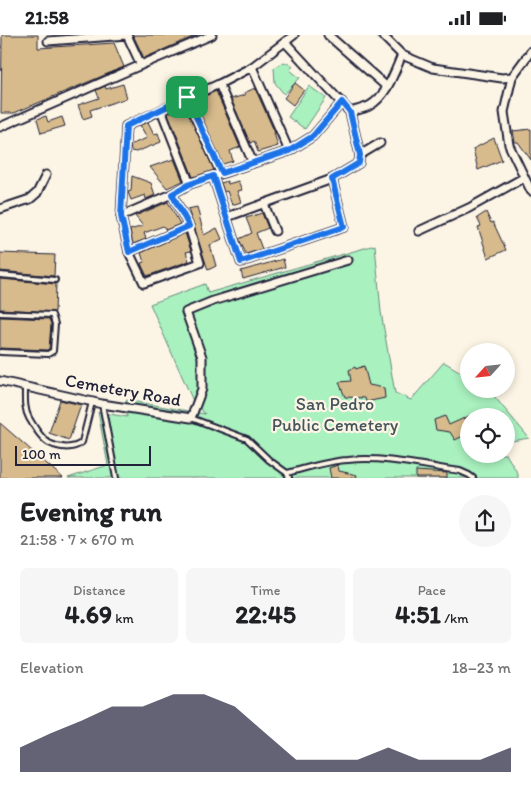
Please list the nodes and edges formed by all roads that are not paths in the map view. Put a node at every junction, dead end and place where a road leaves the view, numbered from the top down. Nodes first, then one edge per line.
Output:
1 (212, 35) edge
2 (294, 35) edge
3 (328, 35) edge
4 (382, 35) edge
5 (47, 41) edge
6 (284, 42) junction
7 (531, 51) edge
8 (402, 55) junction
9 (141, 65) junction
10 (252, 67) junction
11 (512, 77) junction
12 (220, 84) junction
13 (387, 87) junction
14 (187, 97) junction
15 (342, 102) junction
16 (161, 110) junction
17 (350, 112) junction
18 (0, 127) edge
19 (380, 143) dead end
20 (289, 151) junction
21 (360, 155) junction
22 (253, 163) junction
23 (222, 173) junction
24 (46, 175) dead end
25 (213, 176) junction
26 (524, 178) junction
27 (332, 179) junction
28 (190, 184) junction
29 (531, 191) edge
30 (172, 194) junction
31 (264, 204) junction
32 (0, 209) edge
33 (121, 216) junction
34 (227, 217) junction
35 (189, 226) junction
36 (275, 231) dead end
37 (419, 231) dead end
38 (129, 252) junction
39 (348, 260) dead end
40 (0, 275) edge
41 (55, 280) dead end
42 (0, 313) edge
43 (0, 351) edge
44 (0, 381) edge
45 (25, 387) junction
46 (92, 402) junction
47 (102, 404) junction
48 (191, 418) junction
49 (287, 473) junction
50 (116, 478) edge
51 (289, 478) edge
52 (473, 478) edge

1 - 9 street
2 - 6 street
3 - 13 street
4 - 8 street
5 - 9 street
6 - 10 street
6 - 15 street
7 - 11 street
8 - 11 street
8 - 13 street
9 - 18 street
10 - 12 street
10 - 20 street
11 - 26 street
12 - 14 street
12 - 22 street
13 - 17 street
14 - 16 street
14 - 23 street
15 - 17 street
15 - 20 street
16 - 28 street
16 - 33 street
17 - 21 street
19 - 21 street
20 - 22 street
21 - 27 street
22 - 23 street
23 - 25 street
24 - 32 street
25 - 28 street
25 - 34 street
26 - 29 street
26 - 37 street
27 - 31 street
27 - 34 street
28 - 30 street
30 - 33 street
30 - 35 street
31 - 34 street
31 - 36 street
33 - 38 street
35 - 38 street
35 - 38 street
39 - 48 street, Cemetery Road
40 - 41 lane
42 - 43 lane
44 - 45 street, Cemetery Road
45 - 46 street, Cemetery Road
45 - 46 lane
46 - 47 street, Cemetery Road
47 - 48 street, Cemetery Road
47 - 50 lane
48 - 49 lane
49 - 51 lane
49 - 52 lane

